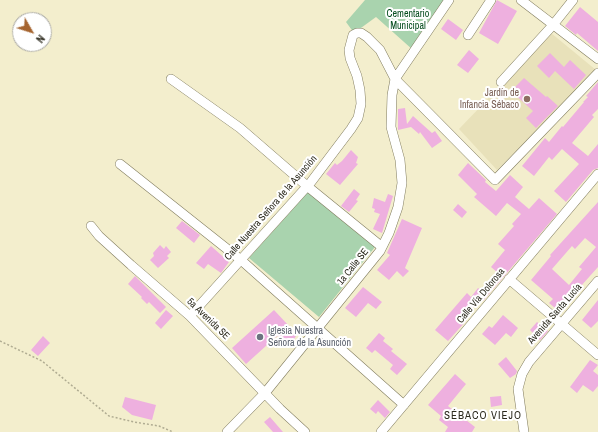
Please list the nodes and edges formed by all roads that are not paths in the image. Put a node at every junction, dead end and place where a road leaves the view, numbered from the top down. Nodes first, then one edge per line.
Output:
1 (449, 0) edge
2 (491, 0) edge
3 (521, 0) edge
4 (573, 0) edge
5 (553, 25) junction
6 (468, 35) dead end
7 (598, 59) edge
8 (598, 74) edge
9 (171, 79) dead end
10 (395, 79) junction
11 (501, 82) dead end
12 (120, 164) dead end
13 (598, 174) edge
14 (307, 186) junction
15 (91, 226) dead end
16 (382, 247) junction
17 (241, 260) junction
18 (509, 279) junction
19 (598, 281) edge
20 (190, 316) junction
21 (560, 324) junction
22 (318, 328) junction
23 (598, 355) edge
24 (265, 393) junction
25 (404, 405) junction
26 (227, 432) edge
27 (305, 432) edge
28 (381, 432) edge
29 (524, 432) edge

1 - 10 street
2 - 6 street
3 - 5 street
4 - 5 street
5 - 7 street
5 - 11 street
8 - 10 street
9 - 14 street
10 - 14 street, Calle Nuestra Señora de la Asunción
10 - 16 street, 1a Calle SE
12 - 17 street
13 - 18 street, Calle Vía Dolorosa
14 - 16 street
14 - 17 street, Calle Nuestra Señora de la Asunción
15 - 20 street, 5a Avenida SE
16 - 22 street, 1a Calle SE
17 - 20 street, Calle Nuestra Señora de la Asunción
17 - 22 street
18 - 21 street
18 - 25 street, Calle Vía Dolorosa
19 - 21 street, Avenida Santa Lucía
20 - 24 street, 5a Avenida SE
21 - 23 street
21 - 29 street, Avenida Santa Lucía
22 - 24 street, 1a Calle SE
22 - 25 street
24 - 26 street, 1a Calle SE
24 - 27 street, 5a Avenida SE
25 - 28 street, Calle Vía Dolorosa

